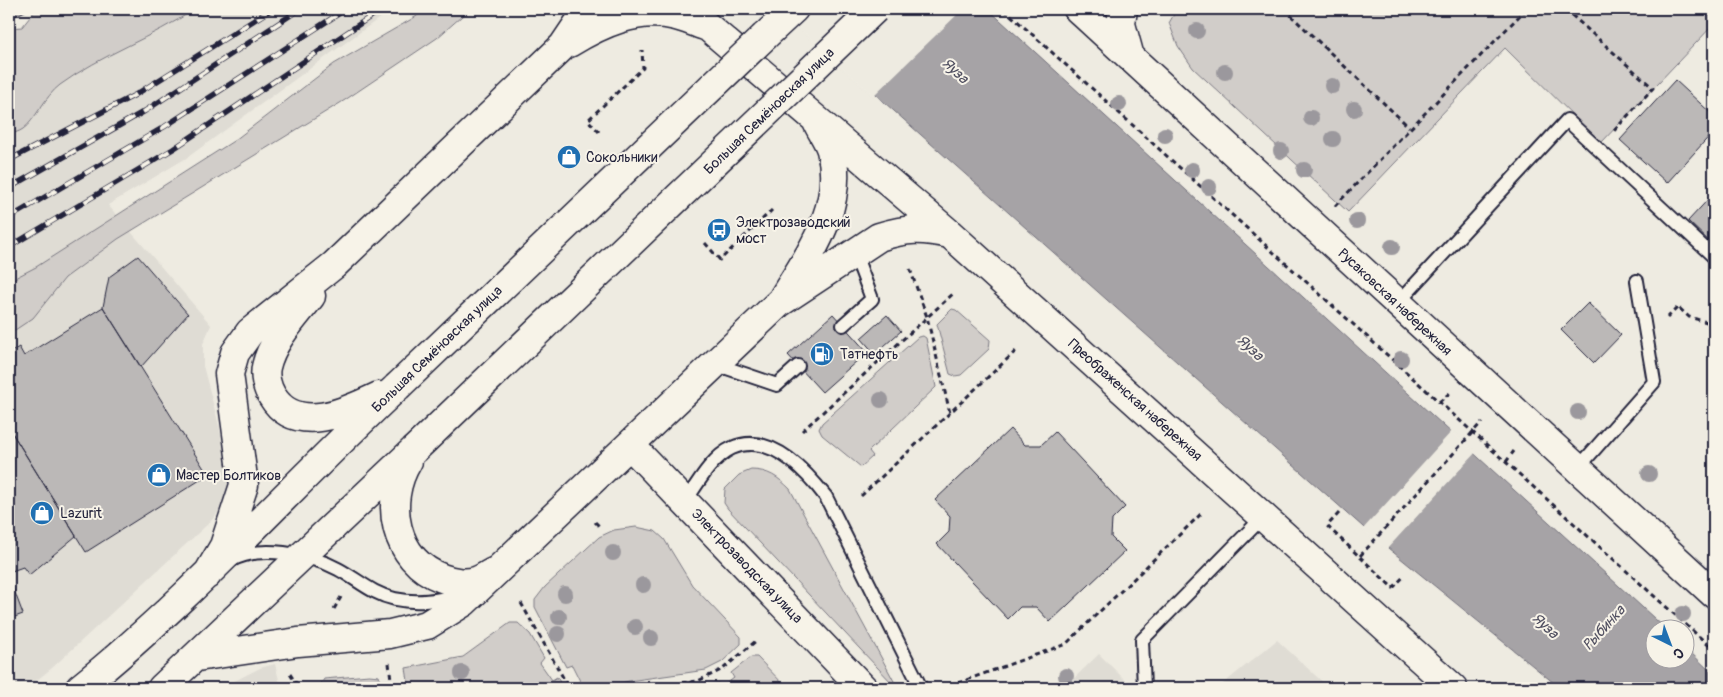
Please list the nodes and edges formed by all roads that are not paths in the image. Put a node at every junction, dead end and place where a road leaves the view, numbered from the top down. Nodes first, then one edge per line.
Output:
1 (588, 9) edge
2 (687, 9) edge
3 (794, 9) edge
4 (875, 9) edge
5 (1078, 9) edge
6 (1123, 9) edge
7 (710, 28) junction
8 (563, 46) junction
9 (1130, 57) junction
10 (813, 115) junction
11 (950, 234) junction
12 (855, 254) junction
13 (1714, 257) edge
14 (334, 265) junction
15 (1637, 281) dead end
16 (779, 303) junction
17 (1397, 304) junction
18 (843, 325) dead end
19 (715, 364) junction
20 (798, 366) dead end
21 (371, 405) junction
22 (630, 445) junction
23 (414, 450) junction
24 (1578, 468) junction
25 (685, 502) junction
26 (1264, 516) junction
27 (303, 556) junction
28 (503, 566) junction
29 (207, 575) junction
30 (1714, 594) edge
31 (197, 656) junction
32 (80, 688) edge
33 (162, 688) edge
34 (863, 688) edge
35 (921, 688) edge
36 (1144, 688) edge
37 (1453, 688) edge

1 - 8 main road
2 - 7 main road, Преображенская набережная
3 - 21 main road, Большая Семёновская улица, bridge
4 - 23 main road, Большая Семёновская улица, bridge
5 - 9 main road, Русаковская набережная
6 - 9 main road
7 - 8 main road
7 - 10 main road, Преображенская набережная
8 - 14 main road
9 - 17 main road, Русаковская набережная
10 - 11 main road, Преображенская набережная
10 - 16 main road
11 - 12 main road
11 - 26 main road, Преображенская набережная
12 - 16 main road
12 - 18 lane
13 - 17 lane
14 - 21 main road
14 - 29 main road
15 - 24 lane
16 - 19 main road
17 - 24 main road, Русаковская набережная
19 - 20 lane
19 - 22 main road
21 - 29 main road, Большая Семёновская улица
22 - 25 main road, Электрозаводская улица
22 - 28 main road
23 - 27 main road, Большая Семёновская улица
23 - 28 main road
24 - 30 main road, Русаковская набережная
25 - 34 main road, Электрозаводская улица
25 - 35 lane
26 - 36 lane
26 - 37 main road, Преображенская набережная
27 - 28 lane
27 - 29 lane
27 - 31 main road, Большая Семёновская улица
28 - 31 main road
29 - 32 main road, Большая Семёновская улица
31 - 33 main road, Большая Семёновская улица

